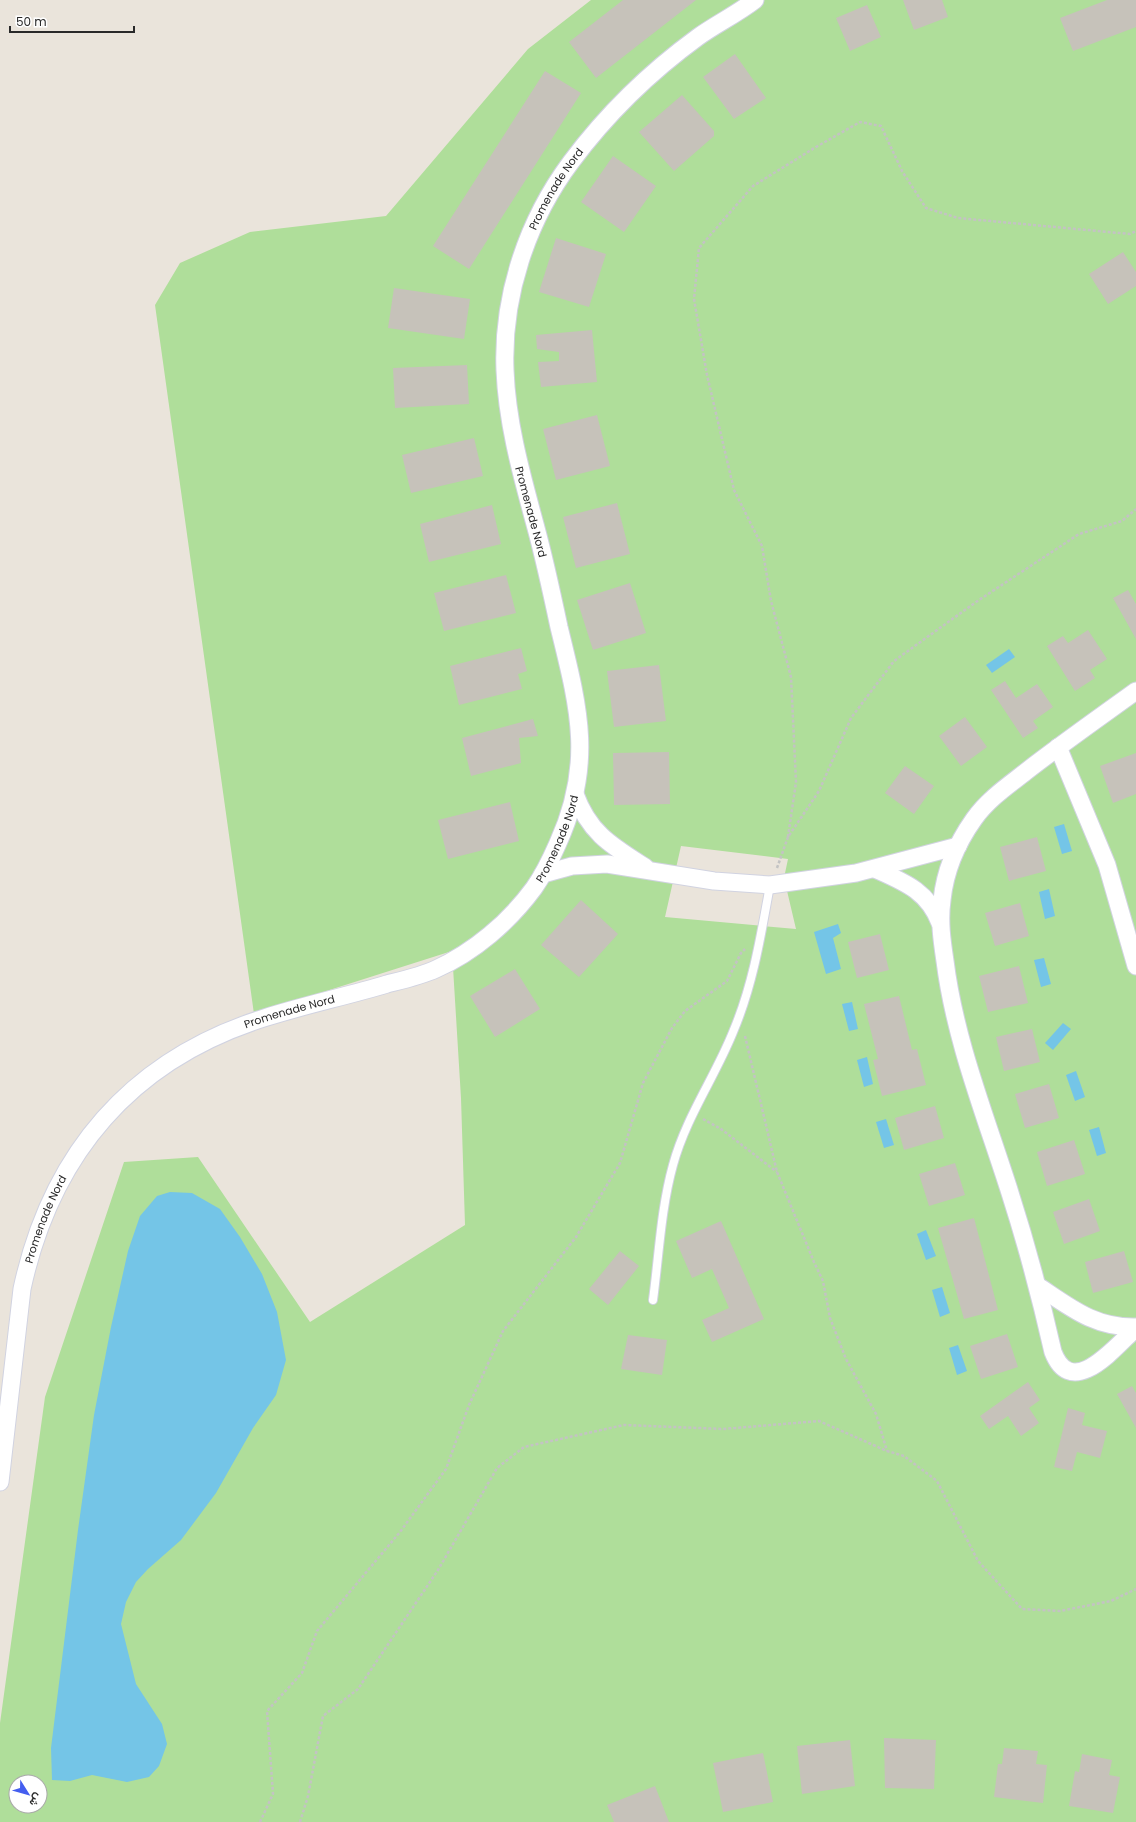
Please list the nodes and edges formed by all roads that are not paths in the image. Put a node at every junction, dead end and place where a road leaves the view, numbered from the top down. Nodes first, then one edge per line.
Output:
1 (749, 2) edge
2 (1136, 691) edge
3 (1058, 747) junction
4 (575, 794) junction
5 (958, 846) junction
6 (875, 869) junction
7 (652, 871) junction
8 (543, 874) junction
9 (770, 885) junction
10 (941, 926) junction
11 (1136, 966) edge
12 (1038, 1286) junction
13 (653, 1300) dead end
14 (1136, 1328) edge
15 (0, 1482) edge

1 - 4 street, Promenade Nord
2 - 3 street
3 - 5 street
3 - 11 street
4 - 7 street
4 - 8 street, Promenade Nord
5 - 6 street
5 - 10 street
6 - 9 street
6 - 10 street
7 - 8 street
7 - 9 street
8 - 15 street, Promenade Nord
9 - 13 lane
10 - 12 street
12 - 14 street
12 - 14 street

